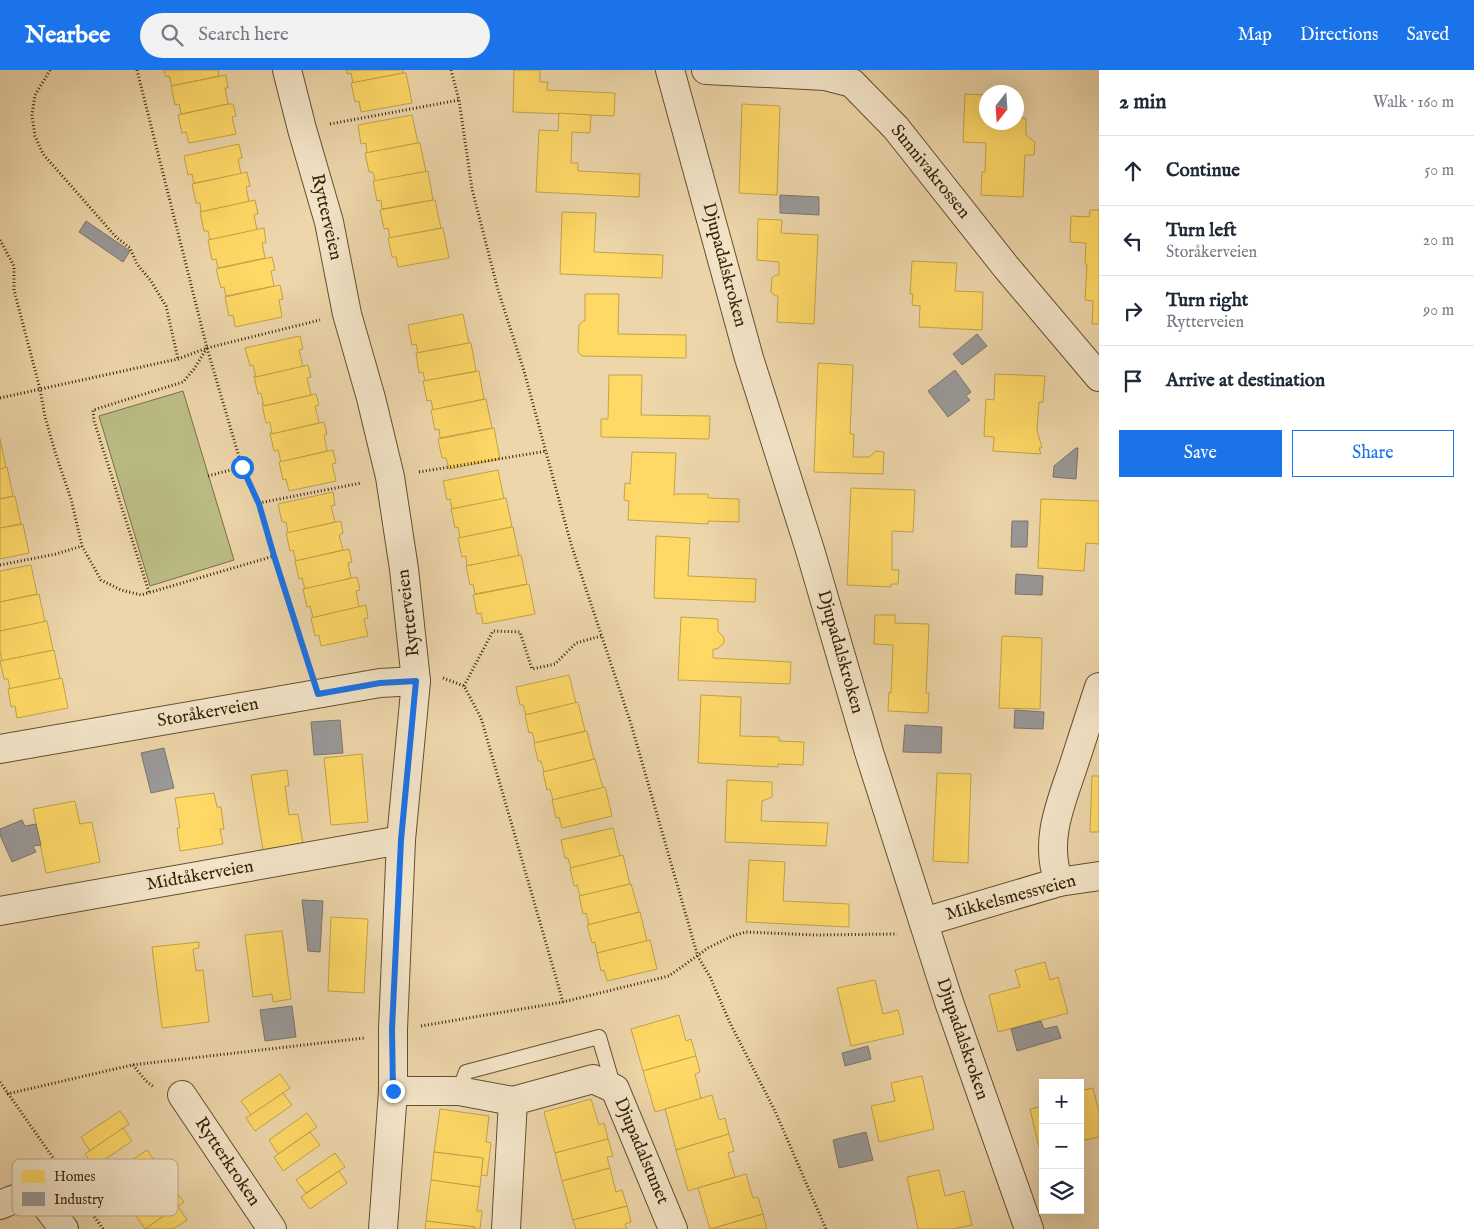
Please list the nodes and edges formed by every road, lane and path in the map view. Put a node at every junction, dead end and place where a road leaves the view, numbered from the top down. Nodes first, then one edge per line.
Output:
1 (50, 70) edge
2 (137, 70) edge
3 (287, 70) edge
4 (451, 70) edge
5 (670, 70) edge
6 (682, 70) edge
7 (706, 70) edge
8 (459, 100) junction
9 (302, 129) junction
10 (0, 240) edge
11 (347, 314) junction
12 (206, 348) junction
13 (178, 359) junction
14 (1099, 377) edge
15 (40, 389) junction
16 (0, 398) edge
17 (242, 467) junction
18 (208, 476) dead end
19 (82, 546) junction
20 (274, 556) junction
21 (0, 565) edge
22 (150, 592) junction
23 (601, 636) junction
24 (416, 671) junction
25 (464, 686) junction
26 (1099, 687) edge
27 (318, 694) junction
28 (0, 749) edge
29 (401, 840) junction
30 (1099, 876) edge
31 (1059, 882) junction
32 (0, 911) edge
33 (924, 922) junction
34 (698, 956) junction
35 (563, 1002) junction
36 (392, 1029) junction
37 (0, 1082) edge
38 (615, 1088) junction
39 (393, 1091) junction
40 (459, 1091) junction
41 (7, 1094) junction
42 (182, 1094) dead end
43 (513, 1101) junction
44 (55, 1159) edge
45 (12, 1201) edge
46 (0, 1206) edge
47 (54, 1216) edge
48 (94, 1216) edge
49 (64, 1229) edge
50 (103, 1229) edge
51 (272, 1229) edge
52 (383, 1229) edge
53 (506, 1229) edge
54 (673, 1229) edge
55 (826, 1229) edge
56 (1030, 1229) edge

1 - 13 path
2 - 12 path
3 - 9 street, Rytterveien
4 - 8 path
5 - 6 street
5 - 33 street, Djupadalskroken
7 - 14 street, Sunnivakrossen
8 - 9 path
8 - 23 path
9 - 11 street, Rytterveien
10 - 15 path
11 - 12 path
11 - 24 street, Rytterveien
12 - 13 path
12 - 17 path
12 - 22 path
13 - 15 path
15 - 16 path
15 - 19 path
17 - 18 path
17 - 20 path
19 - 21 path
19 - 22 path
20 - 22 path
20 - 27 path
23 - 25 path
23 - 34 path
24 - 25 path
24 - 27 street, Storåkerveien
24 - 29 street, Rytterveien
25 - 35 path
26 - 31 street
27 - 28 street, Storåkerveien
29 - 32 street, Midtåkerveien
29 - 36 street, Rytterveien
30 - 31 street, Mikkelsmessveien
31 - 33 street, Mikkelsmessveien
33 - 34 path
33 - 56 street, Djupadalskroken
34 - 35 path
34 - 55 path
35 - 36 path
36 - 39 street, Rytterveien
36 - 41 path
37 - 41 path
38 - 40 lane
38 - 43 street, Djupadalstunet
38 - 54 street, Djupadalstunet
39 - 40 street, Djupadalstunet
39 - 52 street, Rytterveien
40 - 43 street, Djupadalstunet
41 - 44 path
42 - 51 street, Rytterkroken
43 - 53 street
45 - 46 street
47 - 49 street
48 - 50 path

